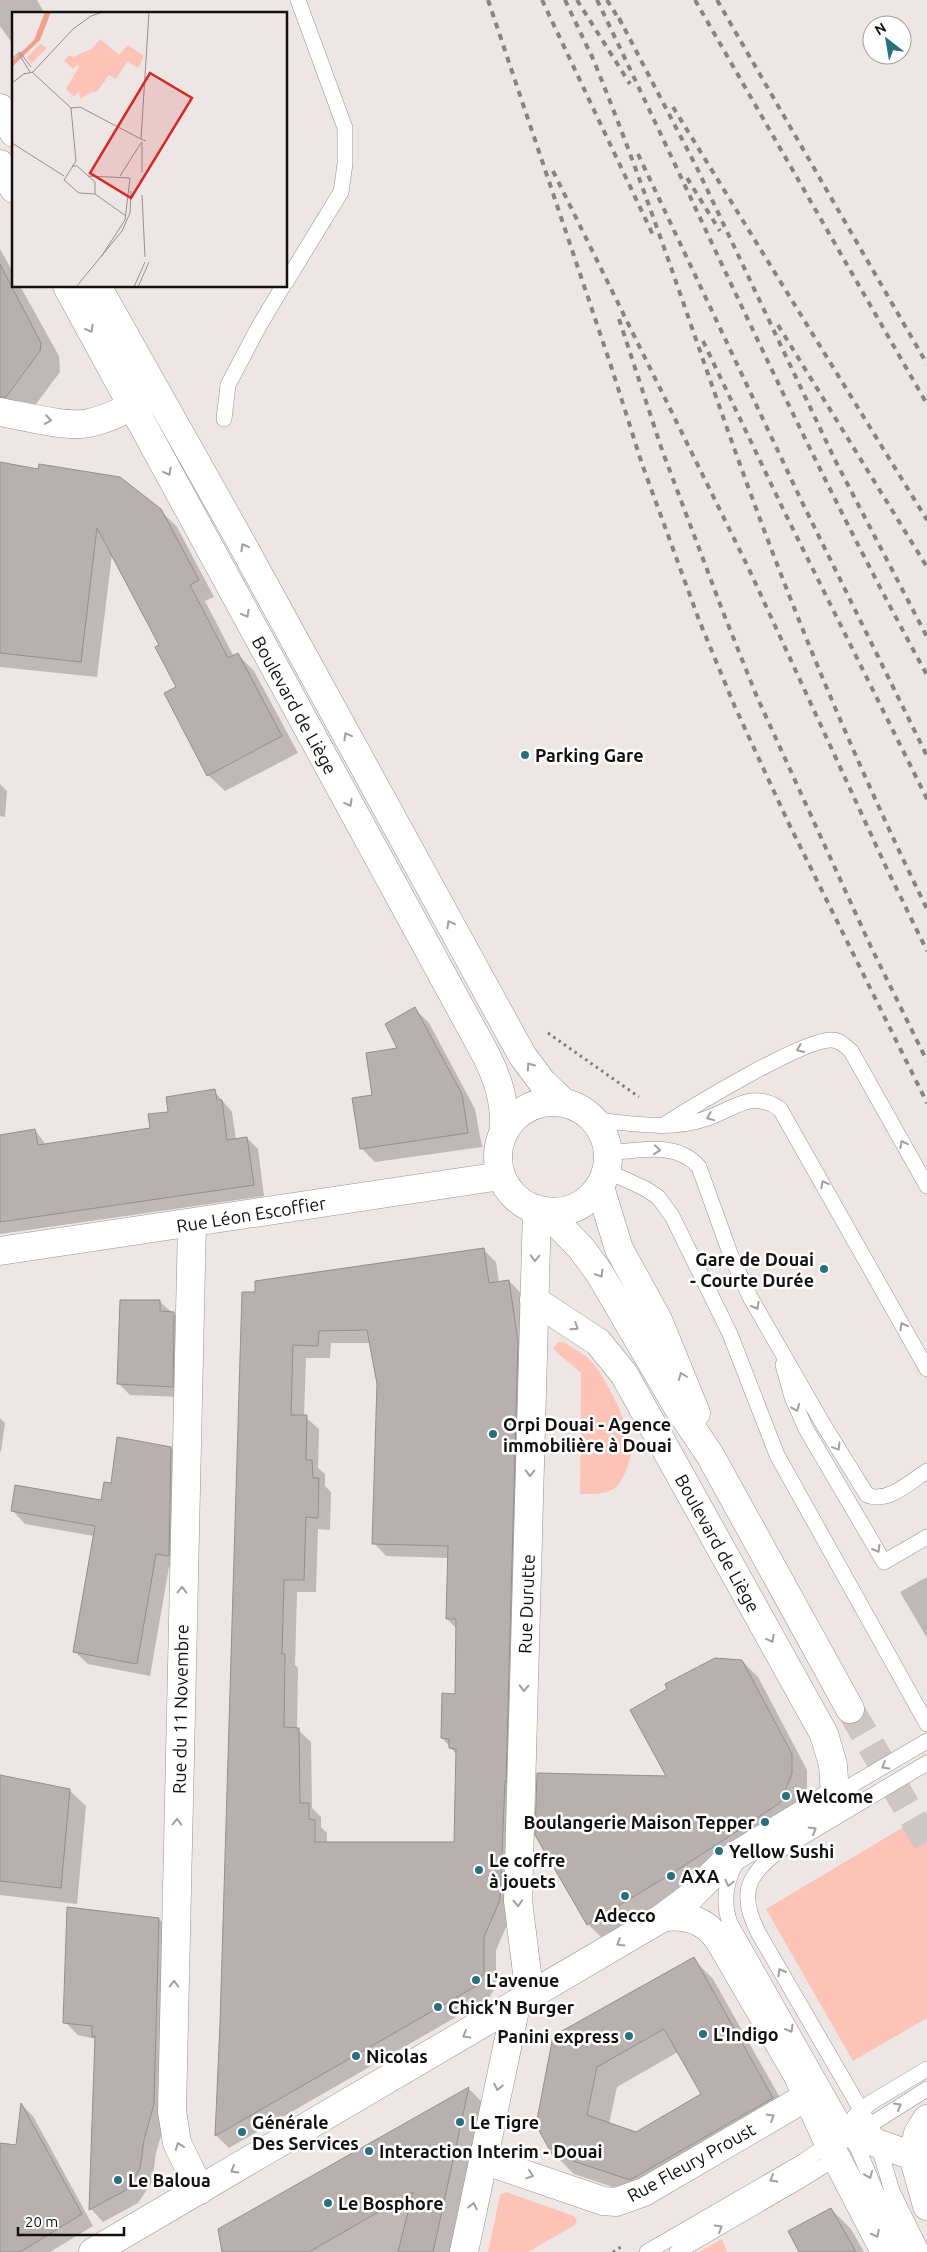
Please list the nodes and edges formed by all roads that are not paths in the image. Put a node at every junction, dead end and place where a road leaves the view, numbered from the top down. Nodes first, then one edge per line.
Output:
1 (298, 0) edge
2 (0, 108) edge
3 (12, 130) edge
4 (0, 164) edge
5 (12, 185) edge
6 (288, 279) edge
7 (68, 288) edge
8 (98, 288) edge
9 (282, 288) edge
10 (156, 394) junction
11 (132, 406) junction
12 (0, 412) edge
13 (224, 419) dead end
14 (562, 1102) junction
15 (595, 1120) junction
16 (661, 1126) junction
17 (504, 1131) junction
18 (605, 1170) junction
19 (501, 1176) junction
20 (927, 1186) edge
21 (541, 1210) junction
22 (192, 1223) junction
23 (0, 1252) edge
24 (534, 1300) junction
25 (778, 1344) junction
26 (927, 1368) edge
27 (710, 1455) junction
28 (927, 1471) edge
29 (927, 1537) edge
30 (850, 1709) tunnel mouth
31 (927, 1724) edge
32 (927, 1741) edge
33 (927, 1763) edge
34 (835, 1795) junction
35 (754, 1844) junction
36 (662, 1918) junction
37 (523, 2001) junction
38 (927, 2069) edge
39 (927, 2090) edge
40 (808, 2096) junction
41 (927, 2119) edge
42 (849, 2133) junction
43 (913, 2156) junction
44 (483, 2160) junction
45 (200, 2190) junction
46 (927, 2206) edge
47 (93, 2252) edge
48 (464, 2252) edge
49 (647, 2252) edge
50 (676, 2252) edge
51 (885, 2252) edge
52 (907, 2252) edge
53 (922, 2252) edge

1 - 6 lane
2 - 3 street
4 - 5 street
7 -> 11 street, Boulevard de Liège
8 - 10 street, Boulevard de Liège
9 - 13 lane
10 - 11 street
14 -> 10 street, Boulevard de Liège
12 -> 11 street
11 -> 17 street, Boulevard de Liège
14 - 15 street
14 - 17 street
15 - 16 lane
15 - 18 street
20 -> 16 lane
26 -> 16 lane
17 - 19 street
18 - 21 street
18 -> 25 lane
27 -> 18 street, Boulevard de Liège
18 - 31 lane
19 - 21 street
19 - 22 street, Rue Léon Escoffier
21 -> 24 street, Rue Durutte
21 -> 27 street, Boulevard de Liège
22 - 23 street, Rue Léon Escoffier
45 -> 22 street, Rue du 11 Novembre
24 -> 34 street, Boulevard de Liège
24 -> 37 street, Rue Durutte
25 -> 28 lane
25 -> 29 lane
27 - 30 street, Boulevard de Liège
32 -> 34 lane
42 -> 33 lane
34 - 35 street
35 - 36 street
35 -> 42 lane
36 -> 37 street
36 - 40 street
37 -> 44 street, Rue Durutte
37 -> 45 street
38 - 42 lane
42 -> 39 lane
40 - 42 street
44 -> 40 street, Rue Fleury Proust
41 - 43 street
42 - 43 street
42 -> 49 lane
50 -> 42 lane
42 -> 51 street
42 -> 52 lane
42 - 53 lane
43 - 46 street
48 -> 44 street, Rue Durutte
45 - 47 street

